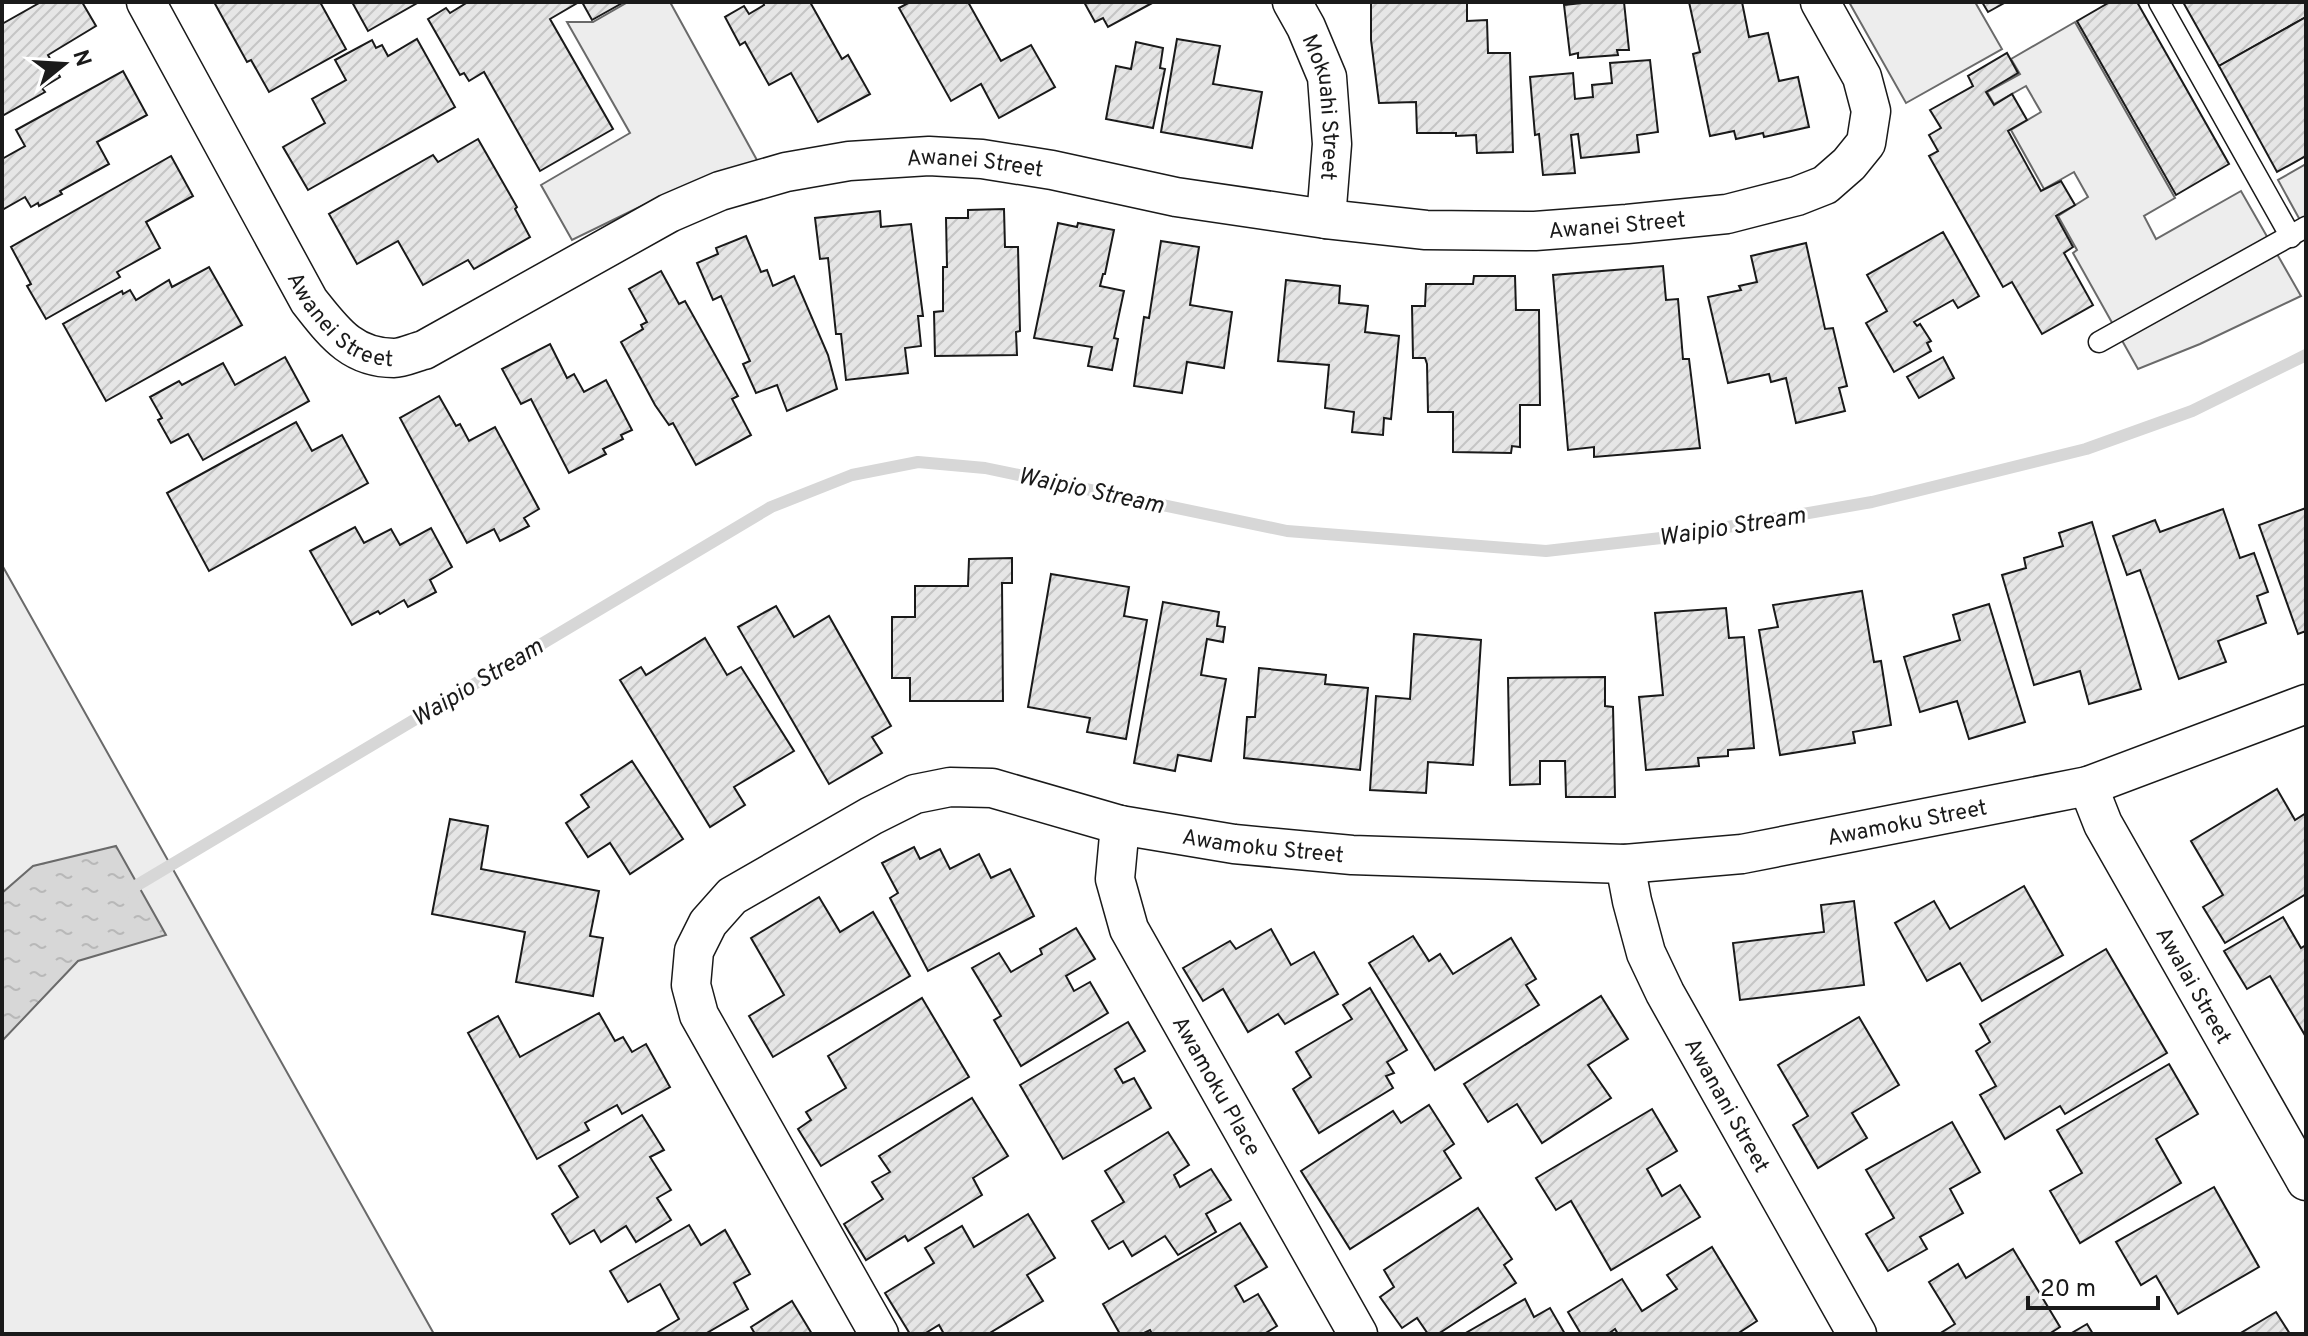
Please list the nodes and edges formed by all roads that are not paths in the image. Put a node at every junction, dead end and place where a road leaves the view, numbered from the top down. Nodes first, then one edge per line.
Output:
1 (146, 2) edge
2 (1292, 2) edge
3 (1820, 2) edge
4 (2159, 2) edge
5 (1326, 219) junction
6 (2298, 232) edge
7 (2099, 342) dead end
8 (2306, 704) edge
9 (2088, 786) junction
10 (1120, 825) junction
11 (1625, 864) junction
12 (2306, 1181) edge
13 (879, 1334) edge
14 (1358, 1334) edge
15 (1857, 1334) edge

1 - 5 street, Awanei Street
2 - 5 street, Mokuahi Street
3 - 5 street, Awanei Street
4 - 6 lane
6 - 7 lane
8 - 9 street, Awamoku Street
9 - 11 street, Awamoku Street
9 - 12 street, Awalai Street
10 - 11 street, Awamoku Street
10 - 13 street, Awamoku Street
10 - 14 street, Awamoku Place
11 - 15 street, Awanani Street

